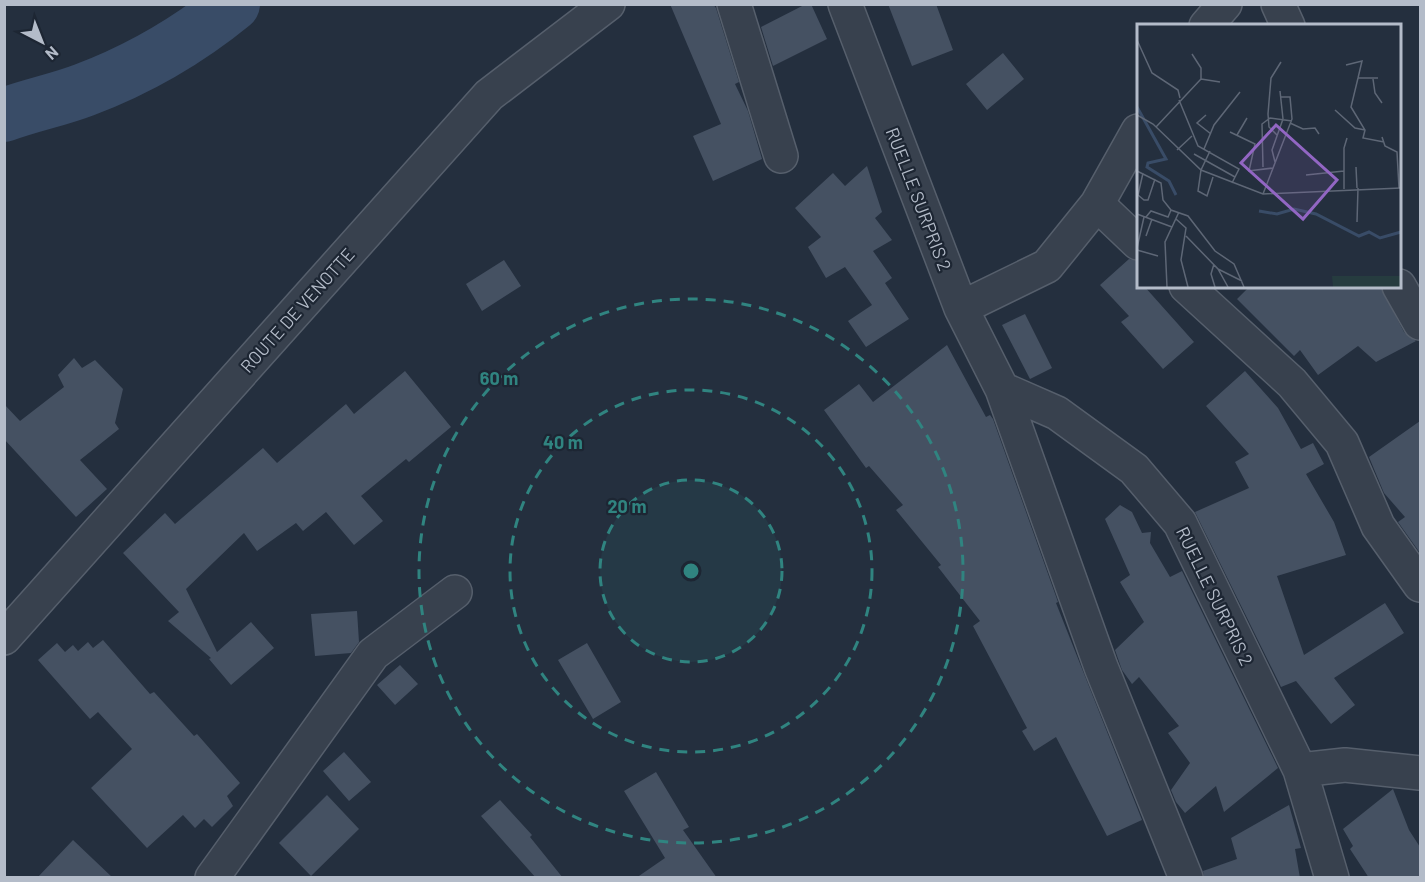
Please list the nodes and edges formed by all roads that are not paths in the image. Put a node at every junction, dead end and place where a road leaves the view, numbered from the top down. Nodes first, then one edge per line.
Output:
1 (608, 4) edge
2 (734, 4) edge
3 (845, 4) edge
4 (1225, 4) edge
5 (1278, 4) edge
6 (1208, 24) edge
7 (1287, 24) edge
8 (1137, 133) edge
9 (782, 156) dead end
10 (1097, 204) junction
11 (1137, 242) edge
12 (1188, 288) edge
13 (1400, 288) edge
14 (961, 308) junction
15 (1420, 323) edge
16 (1002, 389) junction
17 (1420, 585) edge
18 (455, 592) dead end
19 (4, 638) edge
20 (1300, 770) junction
21 (1420, 773) edge
22 (212, 878) edge
23 (1185, 878) edge
24 (1332, 878) edge

1 - 19 street, ROUTE DE VENOTTE
2 - 9 street
3 - 14 street, RUELLE SURPRIS 2
4 - 6 street
5 - 7 street
8 - 10 street
10 - 11 street
10 - 14 street
12 - 17 street
13 - 15 street
14 - 16 street, RUELLE SURPRIS 2
16 - 20 street, RUELLE SURPRIS 2
16 - 23 street, RUELLE SURPRIS 2
18 - 22 street
20 - 21 street
20 - 24 street, RUELLE SURPRIS 2

